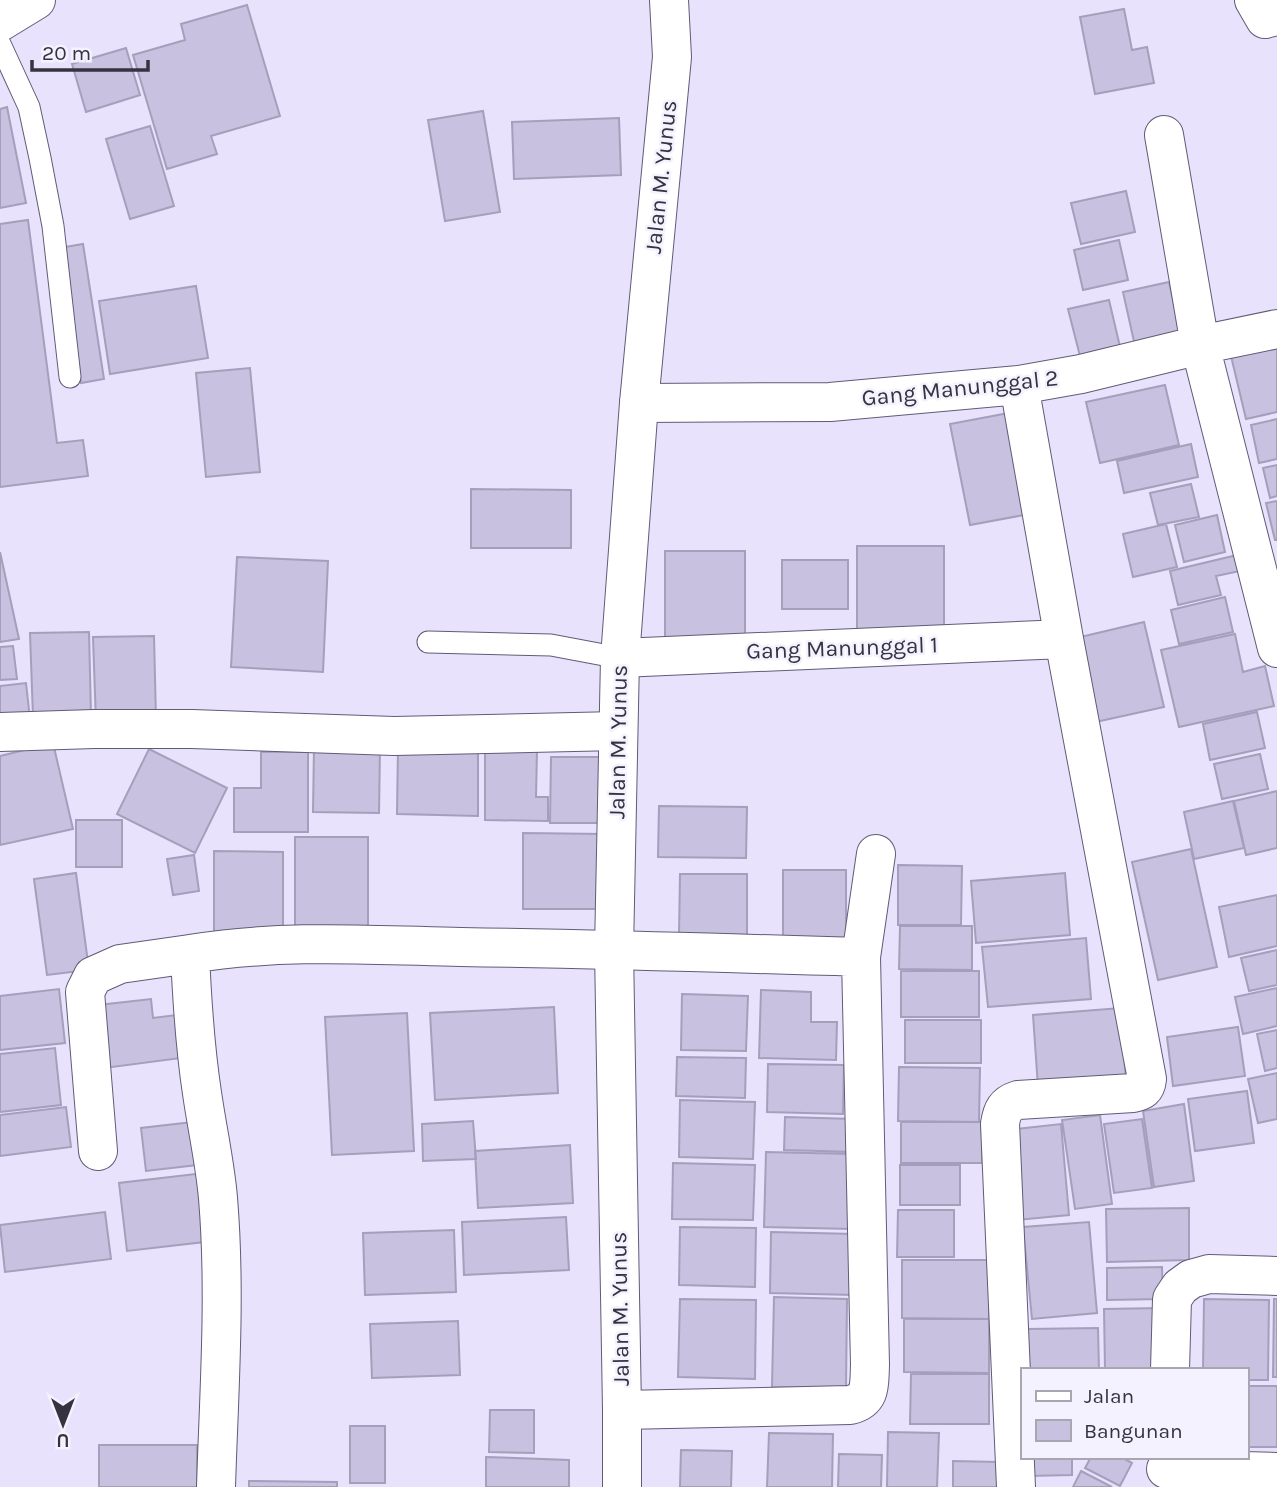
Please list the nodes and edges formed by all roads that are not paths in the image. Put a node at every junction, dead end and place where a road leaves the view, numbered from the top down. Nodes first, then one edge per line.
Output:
1 (36, 0) edge
2 (669, 0) edge
3 (1254, 0) edge
4 (1277, 16) edge
5 (0, 22) edge
6 (0, 44) edge
7 (1164, 135) dead end
8 (1277, 329) edge
9 (1200, 345) junction
10 (70, 377) dead end
11 (1019, 385) junction
12 (639, 404) junction
13 (1064, 639) junction
14 (428, 642) dead end
15 (1277, 648) edge
16 (620, 658) junction
17 (618, 731) junction
18 (0, 732) edge
19 (876, 854) dead end
20 (614, 950) junction
21 (190, 954) junction
22 (861, 957) junction
23 (98, 1151) dead end
24 (1277, 1276) edge
25 (1170, 1368) edge
26 (622, 1410) junction
27 (1164, 1471) edge
28 (1277, 1472) edge
29 (216, 1487) edge
30 (622, 1487) edge
31 (1016, 1487) edge

1 - 5 street
2 - 12 street, Jalan M. Yunus
3 - 4 street
6 - 10 lane
7 - 9 street
8 - 9 street, Gang Manunggal 2
9 - 11 street, Gang Manunggal 2
9 - 15 street
11 - 12 street, Gang Manunggal 2
11 - 13 street
12 - 16 street, Jalan M. Yunus
13 - 16 street, Gang Manunggal 1
13 - 31 street
14 - 16 lane
16 - 17 street, Jalan M. Yunus
17 - 18 street
17 - 20 street, Jalan M. Yunus
19 - 22 street
20 - 21 street
20 - 22 street
20 - 26 street, Jalan M. Yunus
21 - 23 street
21 - 29 street
22 - 26 street
24 - 25 street
26 - 30 street, Jalan M. Yunus
27 - 28 street

